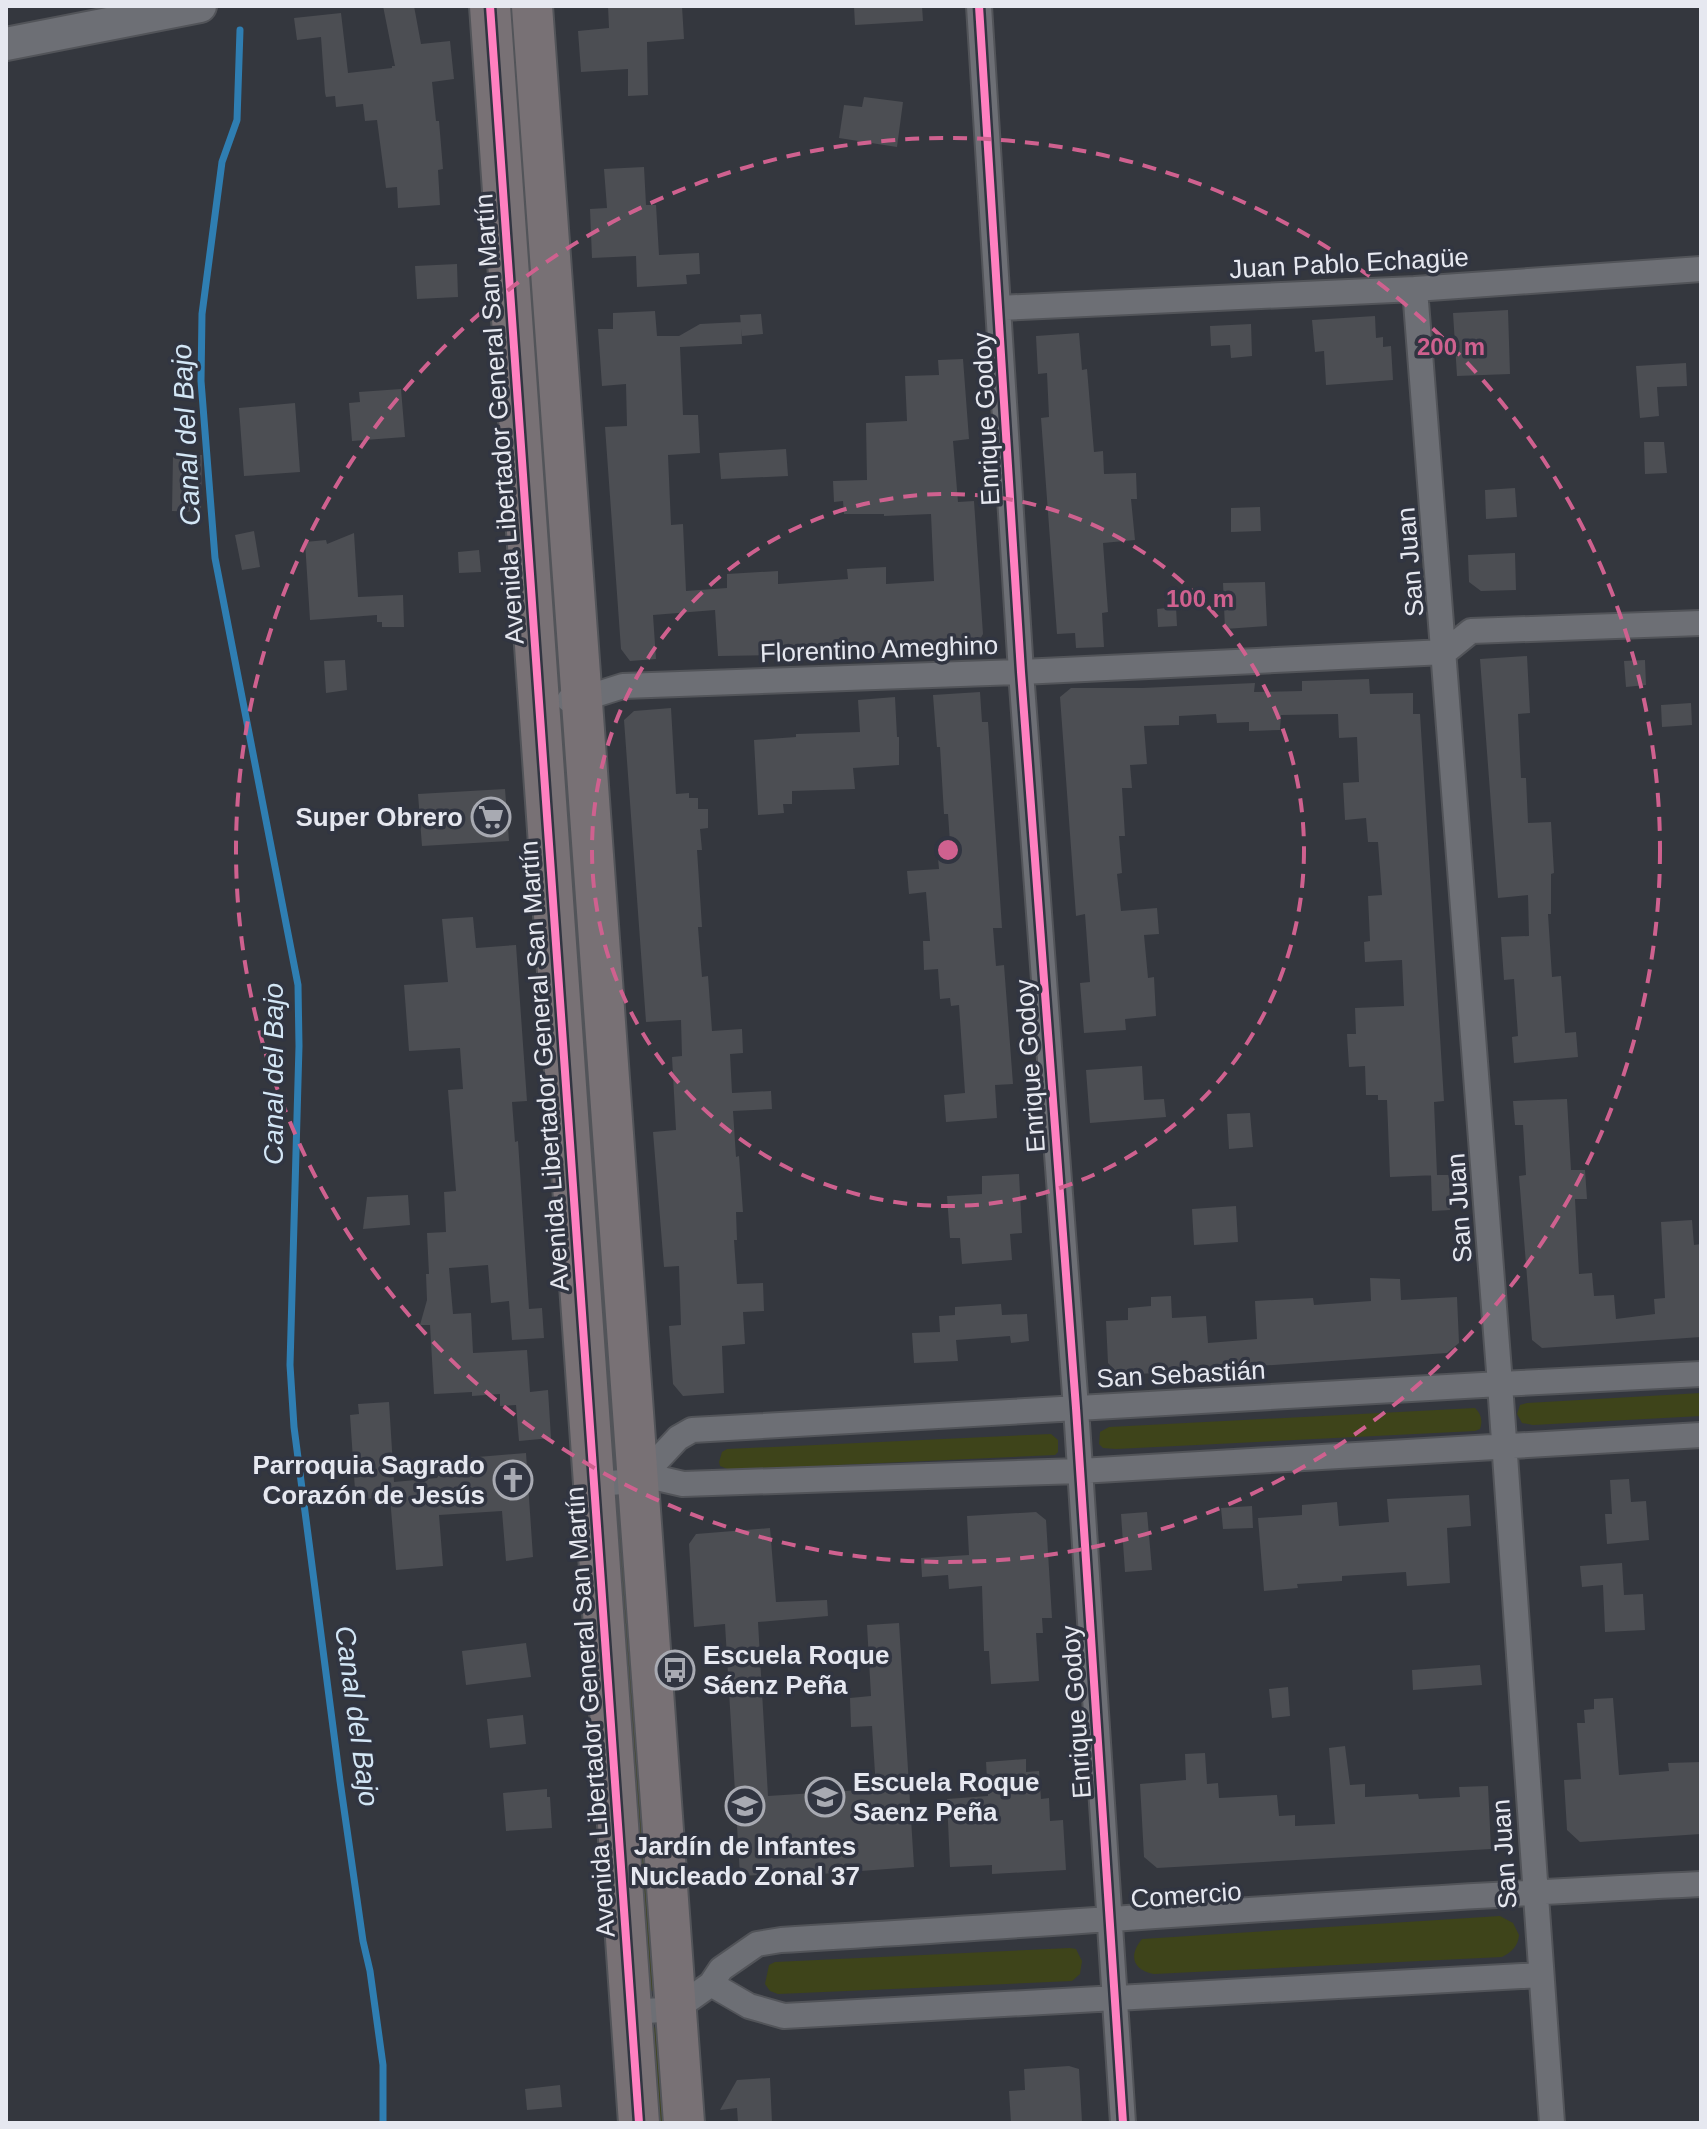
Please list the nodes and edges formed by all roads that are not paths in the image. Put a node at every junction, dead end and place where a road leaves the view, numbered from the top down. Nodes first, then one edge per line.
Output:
1 (200, 6) edge
2 (490, 6) edge
3 (532, 6) edge
4 (979, 6) edge
5 (6, 44) edge
6 (1701, 269) edge
7 (1415, 289) junction
8 (999, 308) junction
9 (1701, 623) edge
10 (1445, 652) junction
11 (1021, 672) junction
12 (582, 699) junction
13 (539, 702) junction
14 (1701, 1374) edge
15 (1500, 1384) junction
16 (1076, 1408) junction
17 (1701, 1435) edge
18 (1504, 1447) junction
19 (1080, 1471) junction
20 (638, 1481) junction
21 (594, 1484) junction
22 (1701, 1884) edge
23 (1535, 1891) junction
24 (1110, 1920) junction
25 (1541, 1975) junction
26 (711, 1984) junction
27 (1116, 1999) junction
28 (676, 2009) junction
29 (631, 2012) junction
30 (639, 2123) edge
31 (684, 2123) edge
32 (1123, 2123) edge
33 (1552, 2123) edge

1 - 5 street
2 - 13 main road, Avenida Libertador General San Martín
3 - 12 main road
4 - 8 street, Enrique Godoy
6 - 7 street, Juan Pablo Echagüe
7 - 8 street, Juan Pablo Echagüe
7 - 10 street, San Juan
8 - 11 street, Enrique Godoy
9 - 10 street
10 - 11 street, Florentino Ameghino
10 - 15 street, San Juan
11 - 12 street, Florentino Ameghino
11 - 16 street, Enrique Godoy
12 - 13 street, Florentino Ameghino
12 - 20 main road
13 - 21 main road, Avenida Libertador General San Martín
14 - 15 street, San Sebastián
15 - 16 street, San Sebastián
15 - 18 street, San Juan
16 - 19 street, Enrique Godoy
16 - 20 street, San Sebastián
17 - 18 street
18 - 19 street
18 - 23 street, San Juan
19 - 20 street
19 - 24 street, Enrique Godoy
20 - 21 street
20 - 28 main road
21 - 29 main road, Avenida Libertador General San Martín
22 - 23 street, Comercio
23 - 24 street, Comercio
23 - 25 street, San Juan
24 - 26 street, Comercio
24 - 27 street, Enrique Godoy
25 - 27 street
25 - 33 street, San Juan
26 - 27 street
26 - 28 street, Comercio
27 - 32 street, Enrique Godoy
28 - 29 street
28 - 31 main road
29 - 30 main road, Avenida Libertador General San Martín

